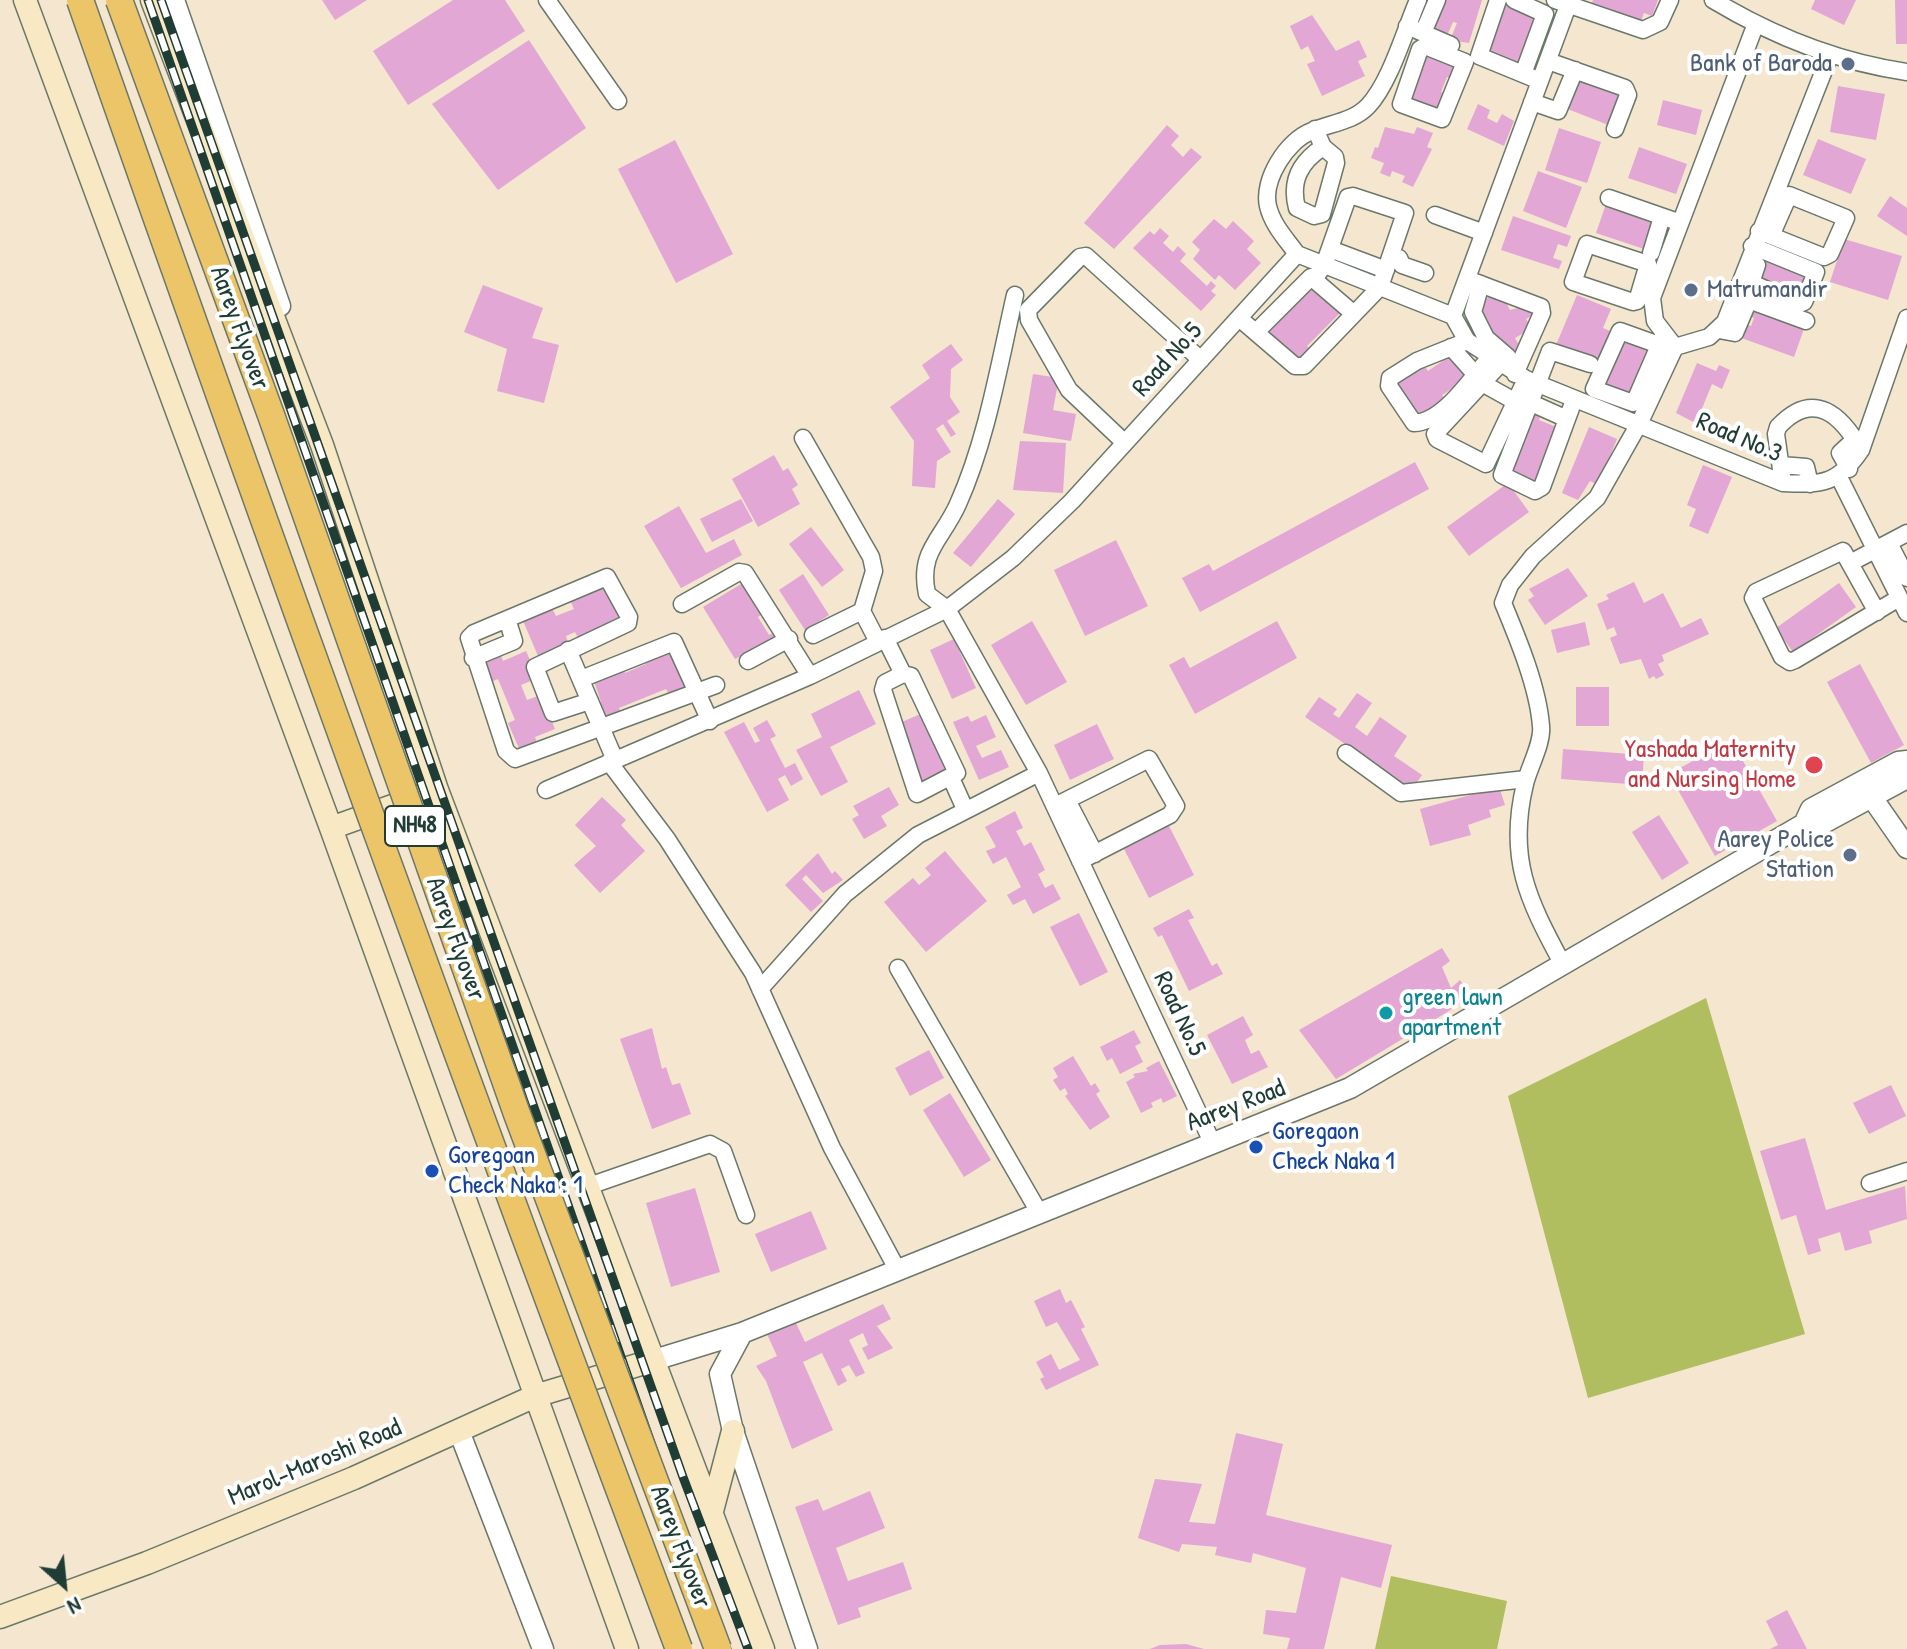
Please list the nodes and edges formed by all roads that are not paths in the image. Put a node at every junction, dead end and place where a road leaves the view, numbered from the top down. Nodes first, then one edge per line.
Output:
1 (25, 0) edge
2 (80, 0) edge
3 (119, 0) edge
4 (152, 0) edge
5 (174, 0) edge
6 (547, 0) edge
7 (1418, 0) edge
8 (1437, 0) edge
9 (1492, 0) edge
10 (1498, 0) edge
11 (1514, 0) edge
12 (1669, 0) edge
13 (1713, 0) edge
14 (1568, 2) edge
15 (1755, 26) junction
16 (1415, 29) junction
17 (1535, 45) junction
18 (1396, 51) junction
19 (1830, 55) junction
20 (1549, 56) junction
21 (1417, 58) junction
22 (1575, 70) junction
23 (1907, 72) edge
24 (1523, 74) junction
25 (1540, 81) junction
26 (1381, 85) junction
27 (1404, 93) junction
28 (618, 101) dead end
29 (1532, 102) junction
30 (1315, 129) junction
31 (1615, 129) dead end
32 (1323, 147) dead end
33 (1609, 198) dead end
34 (1777, 204) junction
35 (1435, 215) dead end
36 (1670, 220) junction
37 (1484, 233) junction
38 (1596, 234) dead end
39 (1761, 241) junction
40 (1297, 254) junction
41 (1323, 264) junction
42 (1656, 264) junction
43 (1405, 267) junction
44 (1474, 282) junction
45 (1380, 287) junction
46 (1015, 295) dead end
47 (1401, 295) junction
48 (1646, 296) junction
49 (1742, 298) junction
50 (1354, 314) junction
51 (1453, 316) junction
52 (1239, 318) junction
53 (1907, 320) edge
54 (1806, 321) dead end
55 (1256, 332) junction
56 (280, 338) junction
57 (1666, 342) junction
58 (1477, 351) junction
59 (1201, 360) junction
60 (1590, 364) dead end
61 (1524, 375) junction
62 (1479, 379) junction
63 (1555, 392) junction
64 (1585, 398) junction
65 (1522, 402) junction
66 (1547, 410) junction
67 (1567, 419) junction
68 (1640, 422) junction
69 (803, 438) dead end
70 (1125, 443) junction
71 (1858, 444) junction
72 (1844, 473) junction
73 (1782, 474) junction
74 (1907, 533) edge
75 (1882, 547) junction
76 (1852, 562) junction
77 (1907, 578) edge
78 (682, 604) dead end
79 (947, 609) junction
80 (1905, 610) edge
81 (862, 611) junction
82 (1877, 612) junction
83 (507, 619) junction
84 (813, 635) dead end
85 (789, 639) junction
86 (882, 640) junction
87 (568, 650) junction
88 (473, 658) junction
89 (748, 661) dead end
90 (903, 674) junction
91 (810, 676) junction
92 (581, 679) junction
93 (716, 685) dead end
94 (698, 692) junction
95 (590, 701) junction
96 (710, 721) junction
97 (601, 728) junction
98 (1346, 753) dead end
99 (612, 761) junction
100 (1907, 761) edge
101 (1039, 773) junction
102 (951, 778) junction
103 (1907, 778) edge
104 (1526, 779) junction
105 (437, 790) junction
106 (546, 790) dead end
107 (1867, 790) junction
108 (1061, 803) junction
109 (965, 809) junction
110 (331, 828) junction
111 (1907, 848) edge
112 (1088, 858) junction
113 (1562, 963) junction
114 (898, 968) dead end
115 (760, 989) junction
116 (1212, 1142) junction
117 (1907, 1171) edge
118 (1870, 1183) dead end
119 (586, 1187) junction
120 (1040, 1214) junction
121 (746, 1215) dead end
122 (897, 1269) junction
123 (742, 1333) junction
124 (651, 1361) junction
125 (535, 1396) junction
126 (459, 1431) junction
127 (733, 1431) junction
128 (712, 1511) junction
129 (0, 1617) edge
130 (543, 1649) edge
131 (627, 1649) edge
132 (679, 1649) edge
133 (718, 1649) edge
134 (763, 1649) edge
135 (807, 1649) edge

1 - 110 main road
2 - 132 highway, Aarey Flyover / NH48, bridge
3 - 133 highway, Aarey Flyover / NH48, bridge
4 - 56 main road
5 - 56 street
6 - 28 street
7 - 16 street
8 - 16 street
9 - 16 street
10 - 24 street
11 - 17 street
12 - 14 street
13 - 15 street
14 - 20 street
15 - 19 street
15 - 36 street
16 - 18 street
17 - 20 street
17 - 24 street
18 - 21 street
18 - 26 street
19 - 23 street
19 - 34 street
20 - 22 street
20 - 25 street
21 - 27 street
21 - 27 street
22 - 29 street
22 - 31 street
24 - 25 street
25 - 29 street
26 - 27 street
26 - 30 street
29 - 37 street
30 - 32 street
30 - 40 street
33 - 36 street
34 - 39 street
34 - 39 street
35 - 37 street
36 - 42 street
37 - 44 street
38 - 42 street
39 - 49 street
40 - 41 street
40 - 52 street, Road No.5
41 - 43 street
41 - 43 street
41 - 45 street
41 - 50 street
41 - 55 street
42 - 48 street
42 - 48 street
43 - 45 street
43 - 47 street
44 - 51 street
44 - 61 street
44 - 61 street
45 - 47 street
45 - 50 street
46 - 79 street, Road No.5
47 - 51 street
48 - 57 street
49 - 54 street
49 - 57 street
50 - 55 street
51 - 58 street
52 - 55 street
52 - 59 street, Road No.5
53 - 71 street
56 - 105 main road
57 - 64 street
57 - 64 street
57 - 68 street
58 - 61 street
58 - 62 street
58 - 62 street
58 - 62 street
59 - 70 street, Road No.5
59 - 70 street
60 - 61 street
61 - 63 street
61 - 65 street
62 - 65 street
62 - 65 street
63 - 64 street
63 - 66 street
64 - 67 street
64 - 68 street
65 - 66 street
65 - 67 street
66 - 67 street
68 - 73 street, Road No.3
68 - 104 street
69 - 81 street
70 - 79 street, Road No.5
71 - 72 street
71 - 73 street
72 - 73 street, Road No.3
72 - 75 street
74 - 75 street
75 - 76 street
75 - 77 street
75 - 80 street
76 - 82 street
76 - 82 street
78 - 85 street
79 - 86 street, Road No.5
79 - 101 street, Road No.5
80 - 82 street
81 - 84 street
81 - 86 street
83 - 87 street
83 - 88 street
83 - 88 street
85 - 89 street
85 - 91 street
86 - 90 street
86 - 91 street, Road No.5
87 - 92 street
87 - 95 street
88 - 97 street
90 - 102 street
90 - 102 street
91 - 96 street, Road No.5
92 - 94 street
92 - 95 street
93 - 94 street
94 - 96 street
94 - 97 street
95 - 97 street
96 - 99 street, Road No.5
97 - 99 street
98 - 104 street
99 - 106 street, Road No.5
99 - 115 street
100 - 107 street, Aarey Road
101 - 108 street, Road No.5
101 - 109 street
102 - 109 street
103 - 107 street, Aarey Road
104 - 113 street
105 - 110 main road
105 - 119 main road
107 - 111 street
107 - 113 street, Aarey Road
108 - 112 street, Road No.5
108 - 112 street
109 - 115 street
110 - 125 main road
112 - 116 street, Road No.5
113 - 116 street, Aarey Road
114 - 120 street
115 - 122 street
116 - 120 street, Aarey Road
117 - 118 street
119 - 121 street
119 - 124 main road
120 - 122 street, Aarey Road
122 - 123 street, Aarey Road
123 - 124 street, Aarey Road
123 - 127 street
124 - 125 main road, Marol-Maroshi Road
124 - 128 main road
125 - 126 main road, Marol-Maroshi Road
125 - 131 main road
126 - 129 main road, Marol-Maroshi Road
126 - 130 street
127 - 128 main road
127 - 135 street
128 - 134 main road

